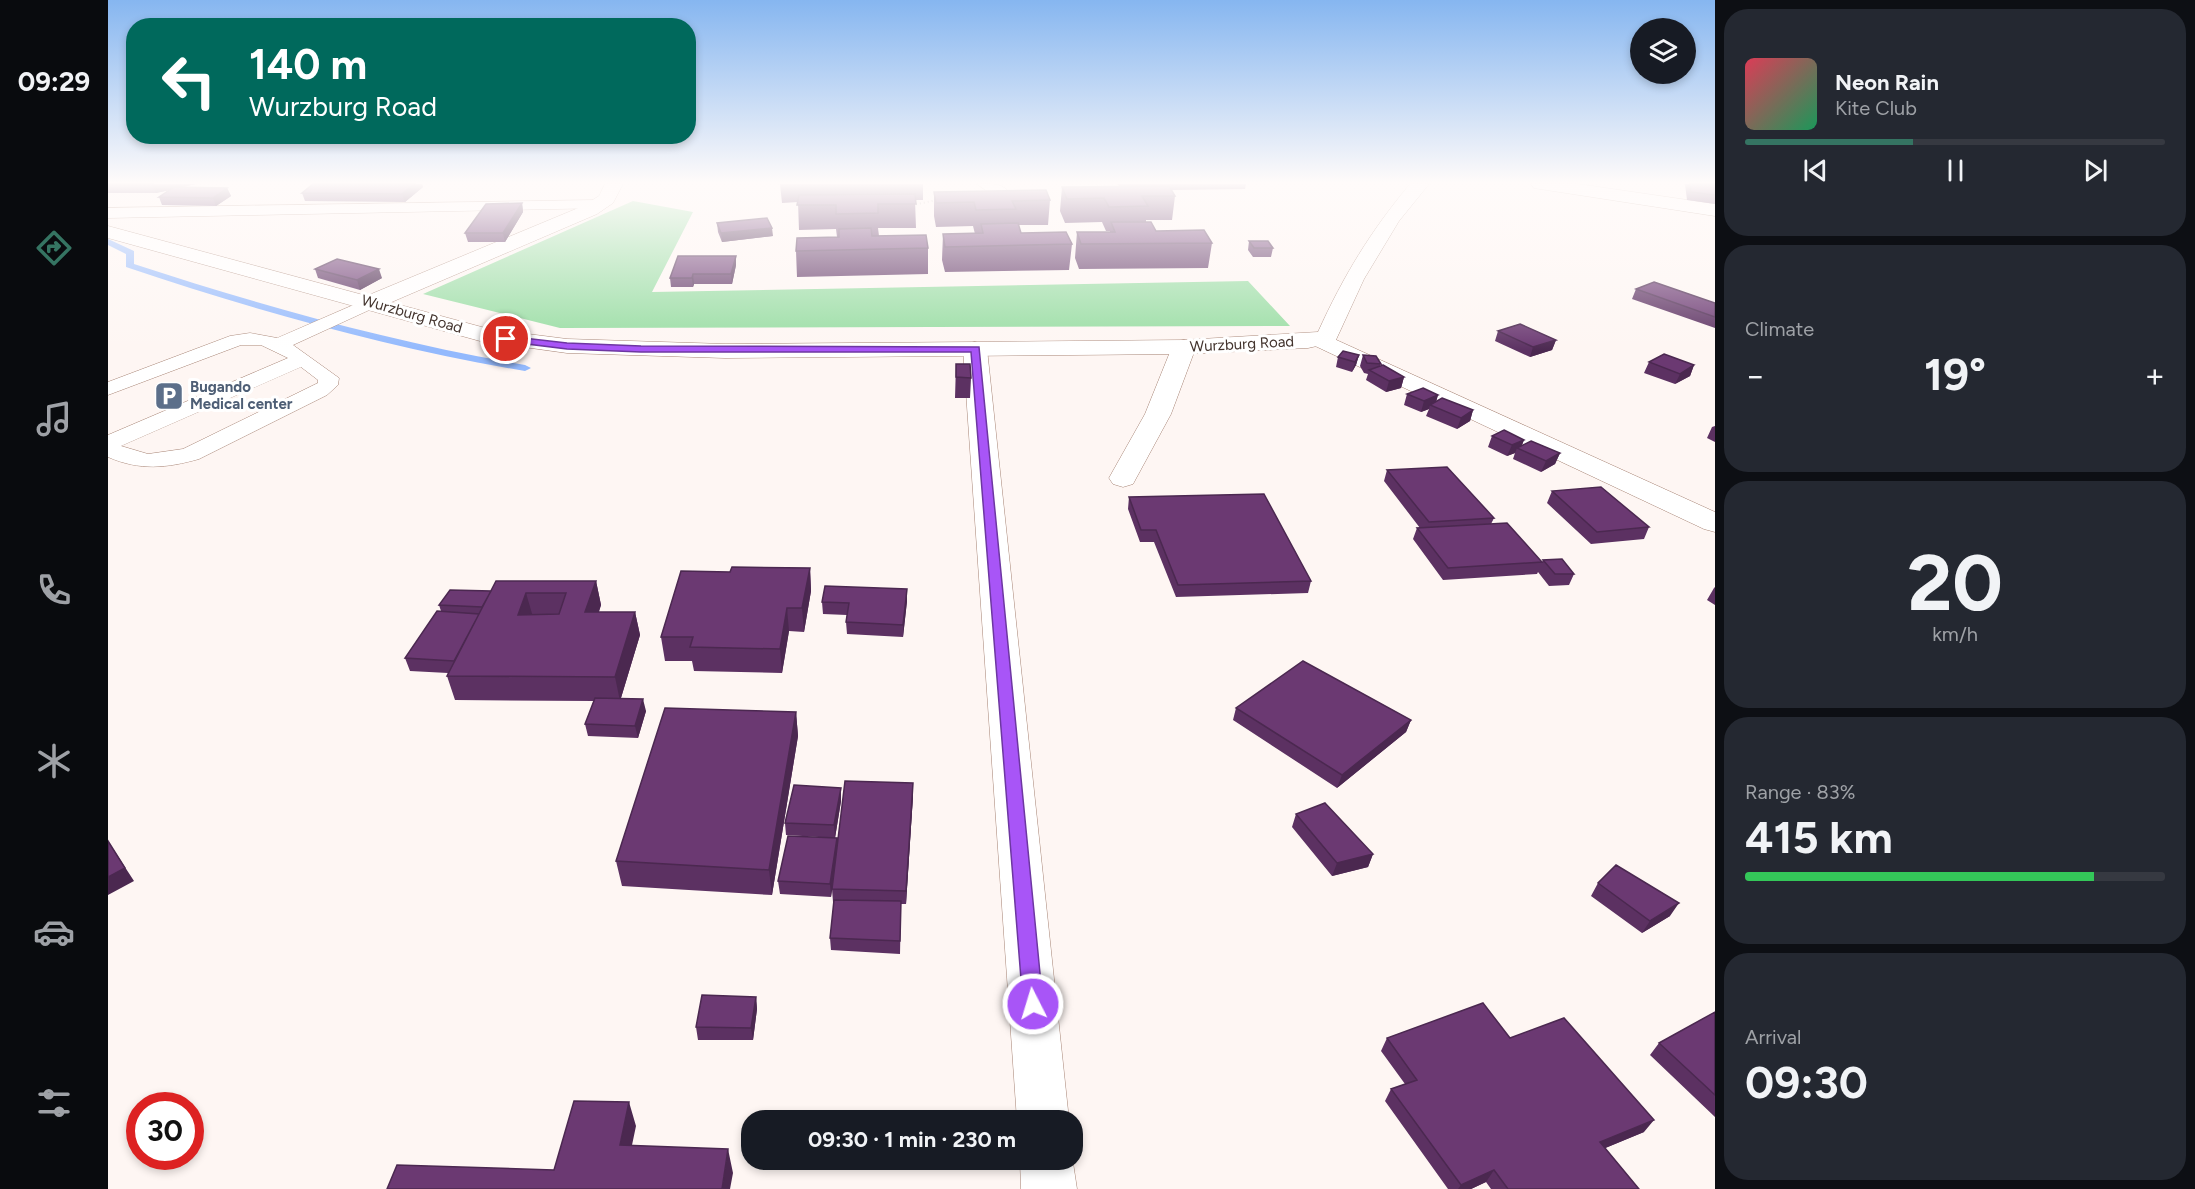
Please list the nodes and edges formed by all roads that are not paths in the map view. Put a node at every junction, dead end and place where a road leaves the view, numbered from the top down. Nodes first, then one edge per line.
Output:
1 (136, 239) edge
2 (519, 239) edge
3 (1378, 239) edge
4 (372, 302) junction
5 (1321, 340) junction
6 (279, 344) junction
7 (1184, 347) junction
8 (975, 349) junction
9 (302, 359) junction
10 (108, 389) edge
11 (108, 443) edge
12 (108, 448) edge
13 (1123, 478) dead end
14 (1715, 523) edge
15 (1042, 1110) edge
16 (1048, 1170) edge
17 (1050, 1189) edge

1 - 4 main road, Wurzburg Road
2 - 4 main road
3 - 5 main road
4 - 6 lane
4 - 8 main road, Wurzburg Road
5 - 7 main road, Wurzburg Road
5 - 14 main road
6 - 9 lane
6 - 10 lane
7 - 8 main road, Wurzburg Road
7 - 13 main road
8 - 15 main road
9 - 11 lane
9 - 12 lane
16 - 17 main road

